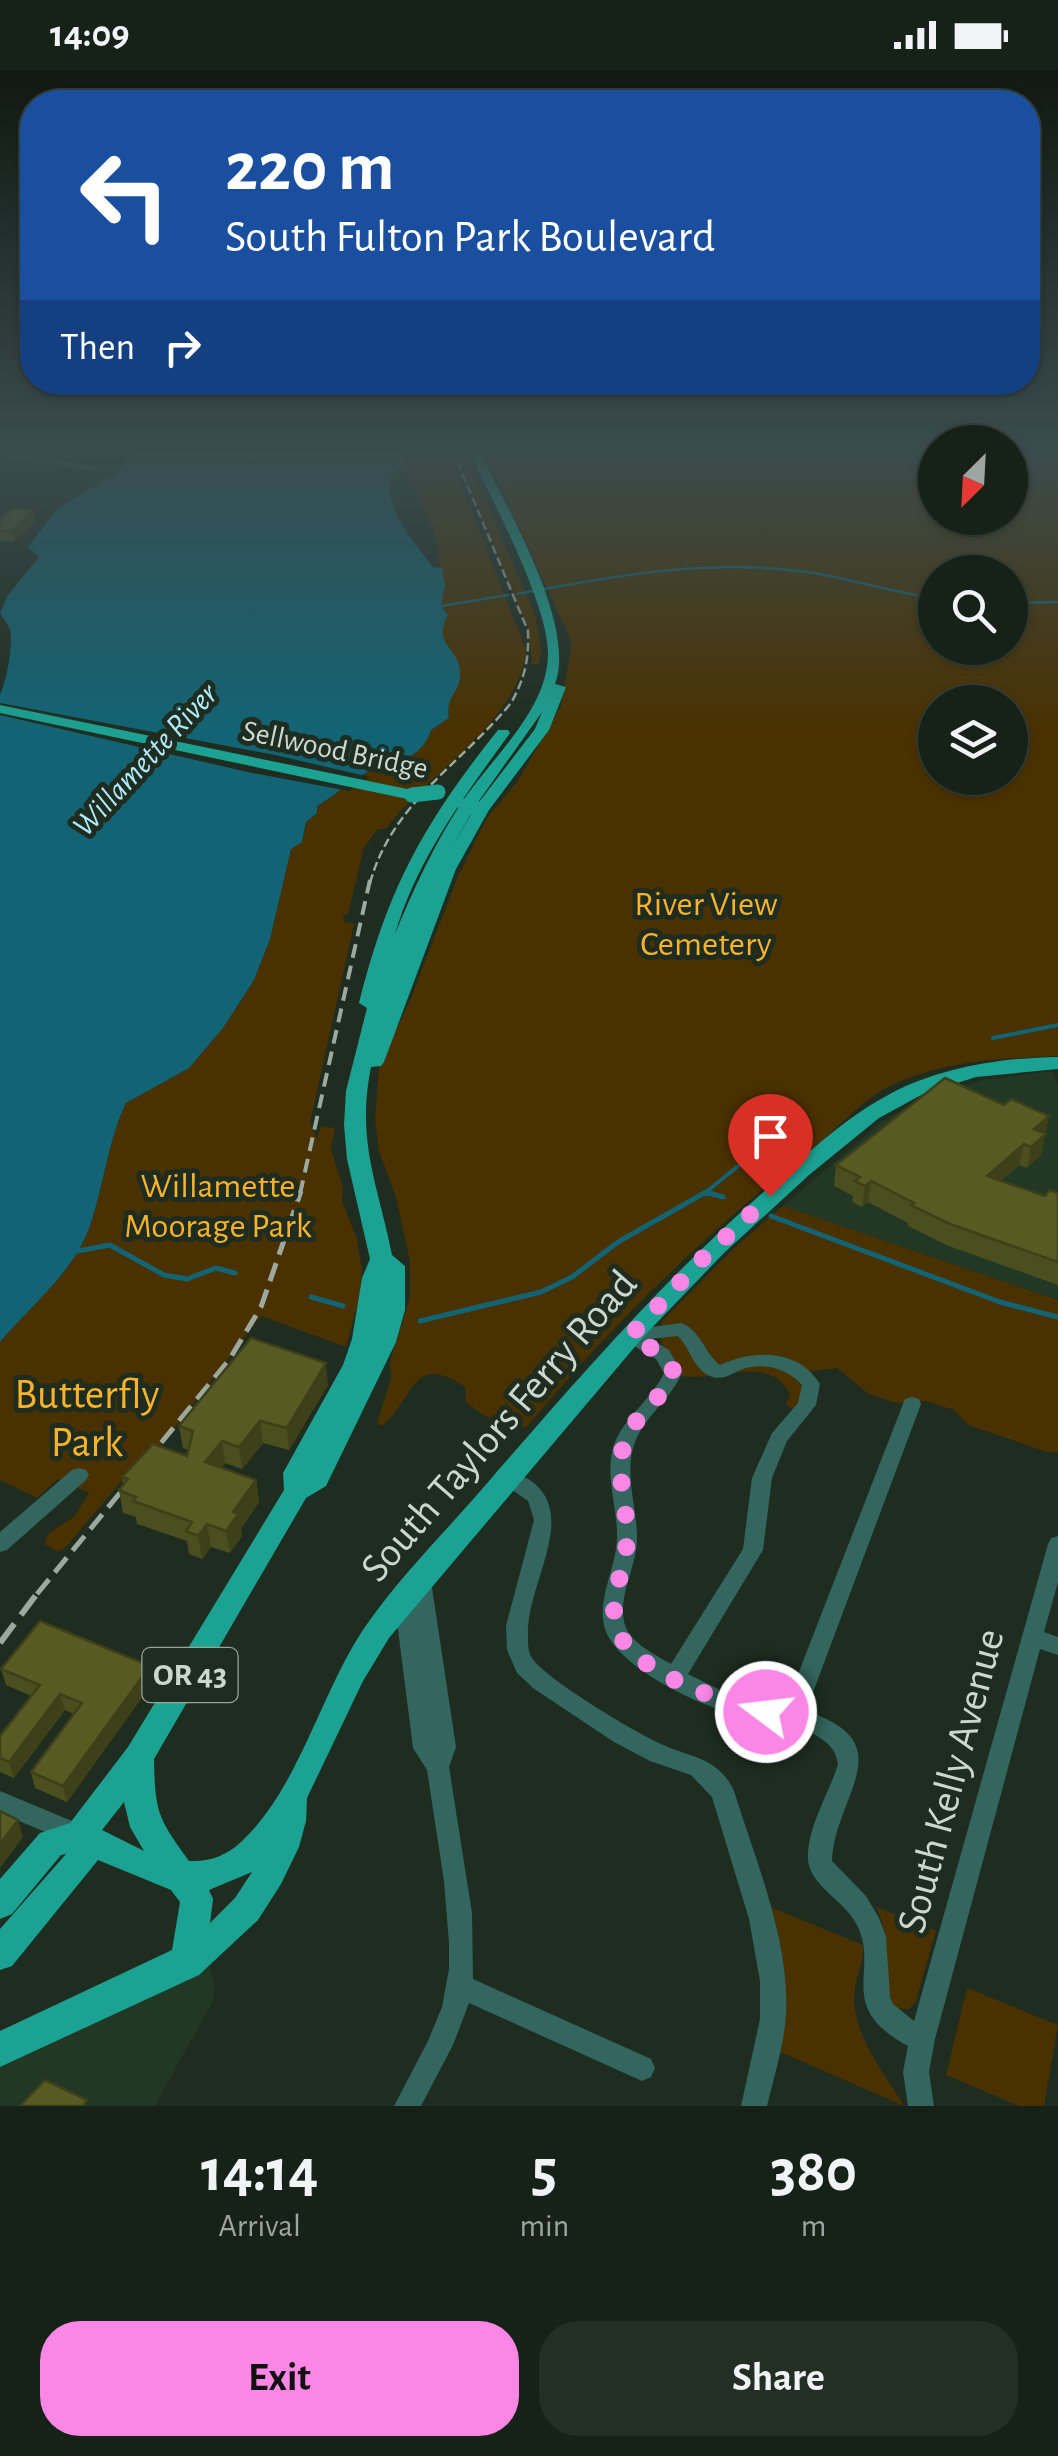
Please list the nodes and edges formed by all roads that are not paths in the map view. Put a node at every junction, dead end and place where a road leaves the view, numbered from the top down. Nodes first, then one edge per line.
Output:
1 (516, 546) edge
2 (556, 652) junction
3 (0, 709) edge
4 (462, 784) junction
5 (416, 795) junction
6 (445, 809) junction
7 (481, 809) junction
8 (370, 1039) junction
9 (1058, 1062) edge
10 (360, 1078) junction
11 (630, 1336) junction
12 (912, 1404) dead end
13 (79, 1475) dead end
14 (508, 1477) junction
15 (0, 1544) edge
16 (1058, 1544) edge
17 (412, 1588) junction
18 (1032, 1637) junction
19 (1058, 1646) edge
20 (674, 1678) junction
21 (792, 1718) junction
22 (139, 1757) junction
23 (293, 1794) junction
24 (0, 1802) edge
25 (80, 1835) junction
26 (179, 1878) junction
27 (0, 1903) edge
28 (0, 1954) edge
29 (187, 1963) junction
30 (460, 1986) junction
31 (922, 2039) junction
32 (0, 2050) edge
33 (642, 2068) dead end
34 (407, 2106) edge
35 (754, 2106) edge
36 (922, 2106) edge

1 - 2 main road
2 - 4 main road
2 - 7 main road
2 - 8 main road, OR 43
3 - 5 main road, Sellwood Bridge
4 - 5 main road, bridge
4 - 6 main road
5 - 6 main road
6 - 7 main road, Sellwood Bridge, bridge
6 - 8 main road
7 - 10 main road
8 - 10 main road, OR 43
9 - 11 main road, South Taylors Ferry Road
10 - 22 main road, OR 43
11 - 14 main road, South Taylors Ferry Road
11 - 20 street
11 - 20 street
12 - 21 street
13 - 15 street
14 - 17 main road, South Taylors Ferry Road
14 - 35 street
16 - 18 street, South Kelly Avenue
17 - 23 main road, South Taylors Ferry Road
17 - 30 street
18 - 19 street
18 - 31 street, South Kelly Avenue
20 - 21 street
21 - 31 street
22 - 25 main road, OR 43
22 - 26 main road
23 - 26 main road, South Taylors Ferry Road
23 - 29 main road
24 - 25 street
25 - 26 main road
25 - 27 main road, OR 43
25 - 28 main road, OR 43
26 - 29 main road
29 - 32 main road
30 - 33 street
30 - 34 street
31 - 36 street, South Kelly Avenue

